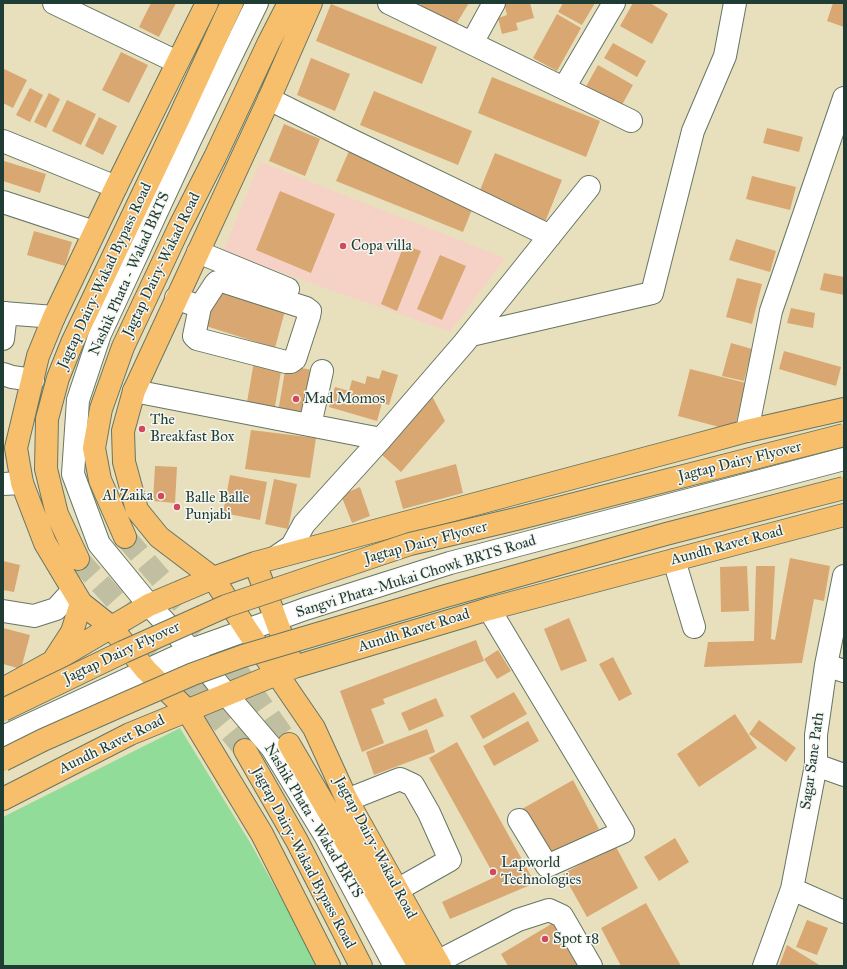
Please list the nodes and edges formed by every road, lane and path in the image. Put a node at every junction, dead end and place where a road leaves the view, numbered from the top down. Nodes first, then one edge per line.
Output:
1 (54, 3) edge
2 (207, 3) edge
3 (232, 3) edge
4 (257, 3) edge
5 (288, 3) edge
6 (311, 3) edge
7 (389, 3) edge
8 (494, 3) edge
9 (614, 3) edge
10 (735, 3) edge
11 (472, 43) junction
12 (178, 62) junction
13 (564, 88) junction
14 (844, 98) edge
15 (270, 99) junction
16 (631, 121) dead end
17 (3, 141) edge
18 (116, 187) junction
19 (589, 187) dead end
20 (3, 202) edge
21 (94, 232) junction
22 (550, 236) junction
23 (198, 252) junction
24 (176, 298) junction
25 (317, 301) dead end
26 (200, 307) junction
27 (5, 313) edge
28 (54, 317) junction
29 (471, 335) junction
30 (3, 339) edge
31 (322, 372) dead end
32 (3, 374) edge
33 (32, 380) junction
34 (134, 391) junction
35 (844, 409) edge
36 (310, 425) junction
37 (747, 431) junction
38 (844, 435) edge
39 (381, 439) junction
40 (844, 459) edge
41 (12, 484) edge
42 (844, 488) edge
43 (844, 515) edge
44 (125, 538) tunnel mouth
45 (78, 559) tunnel mouth
46 (266, 560) junction
47 (674, 560) junction
48 (844, 576) edge
49 (213, 578) junction
50 (77, 596) junction
51 (149, 605) junction
52 (489, 609) junction
53 (3, 611) edge
54 (276, 619) junction
55 (110, 626) junction
56 (694, 627) dead end
57 (247, 630) junction
58 (191, 650) junction
59 (52, 662) junction
60 (835, 668) edge
61 (146, 670) junction
62 (285, 671) junction
63 (3, 689) edge
64 (226, 694) junction
65 (3, 710) edge
66 (187, 710) junction
67 (3, 737) edge
68 (289, 744) tunnel mouth
69 (245, 750) tunnel mouth
70 (3, 760) edge
71 (816, 765) junction
72 (844, 775) edge
73 (3, 799) edge
74 (347, 800) junction
75 (519, 820) dead end
76 (792, 889) junction
77 (397, 890) junction
78 (844, 912) edge
79 (432, 965) edge
80 (329, 966) edge
81 (360, 966) edge
82 (395, 966) edge
83 (591, 966) edge
84 (764, 966) edge

1 - 12 street
2 - 12 main road
3 - 45 main road, Jagtap Dairy-Wakad Bypass Road
4 - 51 street, Nashik Phata - Wakad BRTS
5 - 44 main road, Jagtap Dairy-Wakad Road
6 - 15 main road
7 - 11 street
8 - 11 street
9 - 13 street
10 - 29 street
11 - 13 street
12 - 18 main road
13 - 16 street
14 - 37 street
15 - 22 street
15 - 23 main road
17 - 18 street
18 - 21 main road
19 - 22 street
20 - 21 street
21 - 28 main road
22 - 29 street
23 - 24 main road
23 - 25 street
24 - 26 street
24 - 34 main road
26 - 26 street
27 - 28 street
27 - 30 street
28 - 33 main road
29 - 39 street
31 - 36 street
32 - 33 street
33 - 41 main road
34 - 36 street
34 - 49 main road
35 - 37 main road
36 - 39 street
37 - 46 main road
38 - 65 main road, Jagtap Dairy Flyover, bridge
39 - 46 street
40 - 54 street, Sangvi Phata-Mukai Chowk BRTS Road
41 - 50 main road
42 - 70 main road, bridge
43 - 47 main road, Aundh Ravet Road
46 - 49 main road
46 - 54 main road
47 - 52 main road, Aundh Ravet Road
47 - 56 street
48 - 60 street, Sagar Sane Path
49 - 51 main road
49 - 57 main road
50 - 53 street
50 - 55 main road
50 - 59 main road
51 - 55 main road
51 - 58 street, Nashik Phata - Wakad BRTS
52 - 62 main road, Aundh Ravet Road
52 - 75 street
54 - 57 street, Sangvi Phata-Mukai Chowk BRTS Road
54 - 62 main road
55 - 59 main road
55 - 61 main road
57 - 58 street, Sangvi Phata-Mukai Chowk BRTS Road
57 - 62 main road
58 - 61 street, Sangvi Phata-Mukai Chowk BRTS Road
58 - 64 street, Nashik Phata - Wakad BRTS
59 - 63 main road
60 - 71 street, Sagar Sane Path
61 - 66 main road
61 - 67 street, Sangvi Phata-Mukai Chowk BRTS Road
62 - 64 main road, Aundh Ravet Road
62 - 74 main road, Jagtap Dairy-Wakad Road
64 - 66 main road, Aundh Ravet Road
64 - 82 street, Nashik Phata - Wakad BRTS
66 - 73 main road, Aundh Ravet Road
66 - 80 main road
68 - 79 main road, Jagtap Dairy-Wakad Road
69 - 81 main road, Jagtap Dairy-Wakad Bypass Road
71 - 72 street
71 - 76 street, Sagar Sane Path
74 - 77 main road, Jagtap Dairy-Wakad Road
74 - 77 street
76 - 78 street
76 - 84 street, Sagar Sane Path
77 - 79 main road, Jagtap Dairy-Wakad Road
79 - 83 street

